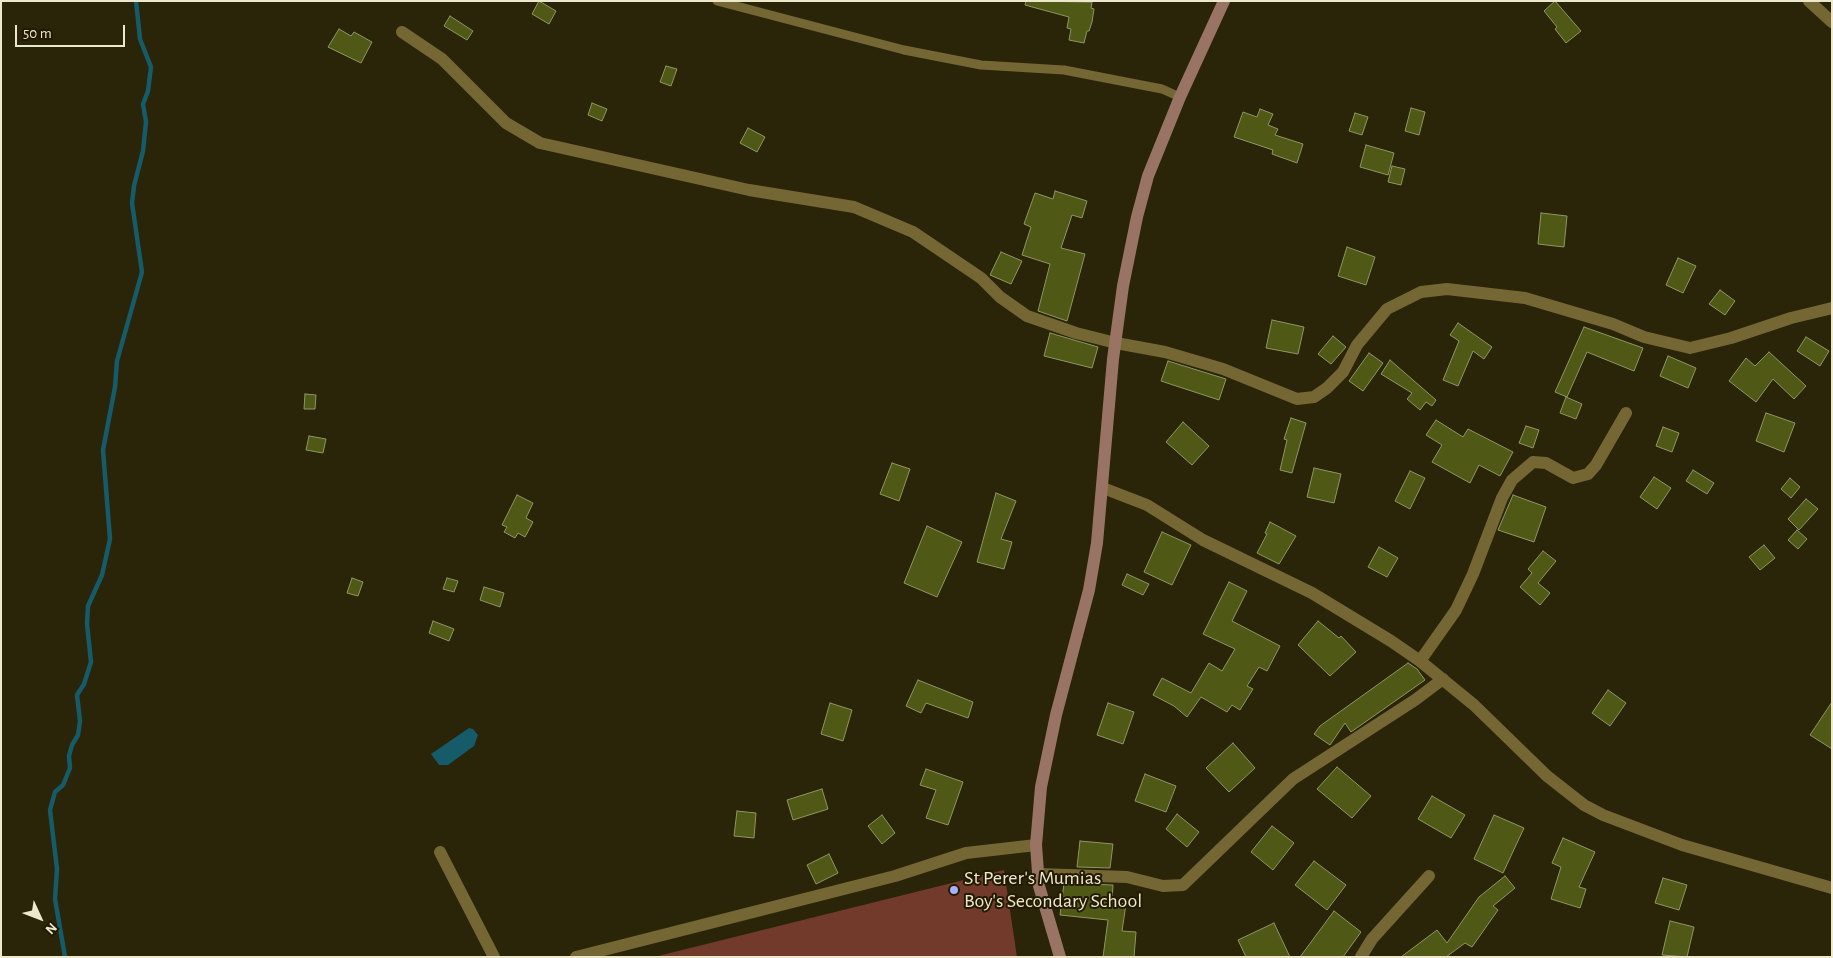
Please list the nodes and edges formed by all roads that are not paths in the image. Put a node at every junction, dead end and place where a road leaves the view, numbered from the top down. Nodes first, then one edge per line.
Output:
1 (717, 1) edge
2 (1224, 1) edge
3 (1809, 1) edge
4 (1832, 22) edge
5 (402, 32) dead end
6 (1180, 97) junction
7 (1832, 308) edge
8 (1116, 343) junction
9 (1626, 413) dead end
10 (1103, 488) junction
11 (1420, 661) junction
12 (1443, 679) junction
13 (1036, 845) junction
14 (440, 852) dead end
15 (1038, 874) junction
16 (1428, 876) dead end
17 (1832, 888) edge
18 (494, 957) edge
19 (576, 957) edge
20 (1060, 957) edge
21 (1360, 957) edge

1 - 6 lane
2 - 6 street
3 - 4 street
5 - 8 street
6 - 8 street
7 - 8 street
8 - 10 street
9 - 11 street
10 - 11 street
10 - 13 street
11 - 12 street
12 - 15 street
12 - 17 street
13 - 15 street
13 - 19 street
14 - 18 street
15 - 20 street
16 - 21 street

